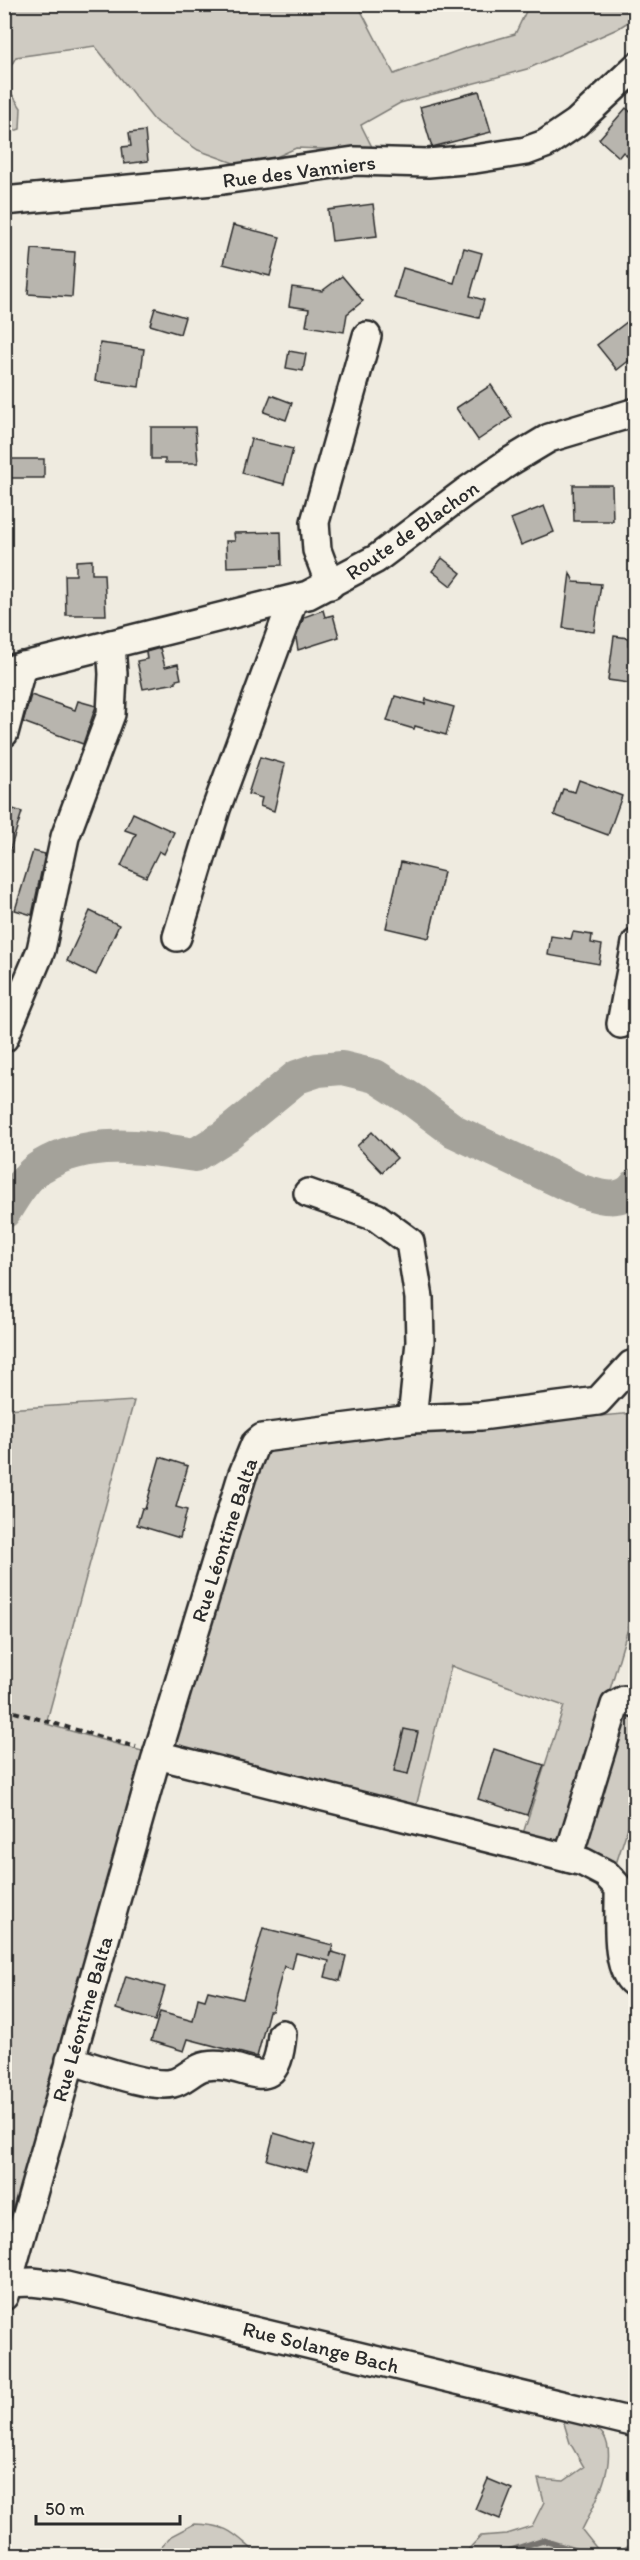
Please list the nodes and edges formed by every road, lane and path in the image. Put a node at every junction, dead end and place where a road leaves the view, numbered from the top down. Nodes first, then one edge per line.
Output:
1 (636, 67) edge
2 (4, 201) edge
3 (367, 336) dead end
4 (632, 419) edge
5 (330, 585) junction
6 (293, 600) junction
7 (111, 645) junction
8 (13, 668) edge
9 (4, 733) edge
10 (177, 937) dead end
11 (636, 943) edge
12 (621, 1023) dead end
13 (4, 1038) edge
14 (308, 1193) dead end
15 (631, 1365) dead end
16 (411, 1419) junction
17 (636, 1703) edge
18 (4, 1709) edge
19 (157, 1755) junction
20 (567, 1858) junction
21 (636, 1984) edge
22 (282, 2034) dead end
23 (70, 2060) junction
24 (6, 2287) edge
25 (636, 2423) edge

1 - 2 street, Rue des Vanniers
3 - 5 street
4 - 5 street, Route de Blachon
5 - 6 street, Route de Blachon
6 - 7 street, Route de Blachon
6 - 10 street
7 - 8 street, Route de Blachon
7 - 13 street
8 - 9 street
11 - 12 street
14 - 16 street
15 - 16 street, Rue Léontine Balta
16 - 19 street, Rue Léontine Balta
17 - 20 street
18 - 19 path
19 - 20 street
19 - 23 street, Rue Léontine Balta
20 - 21 street
22 - 23 street
23 - 24 street, Rue Léontine Balta
24 - 25 street, Rue Solange Bach

